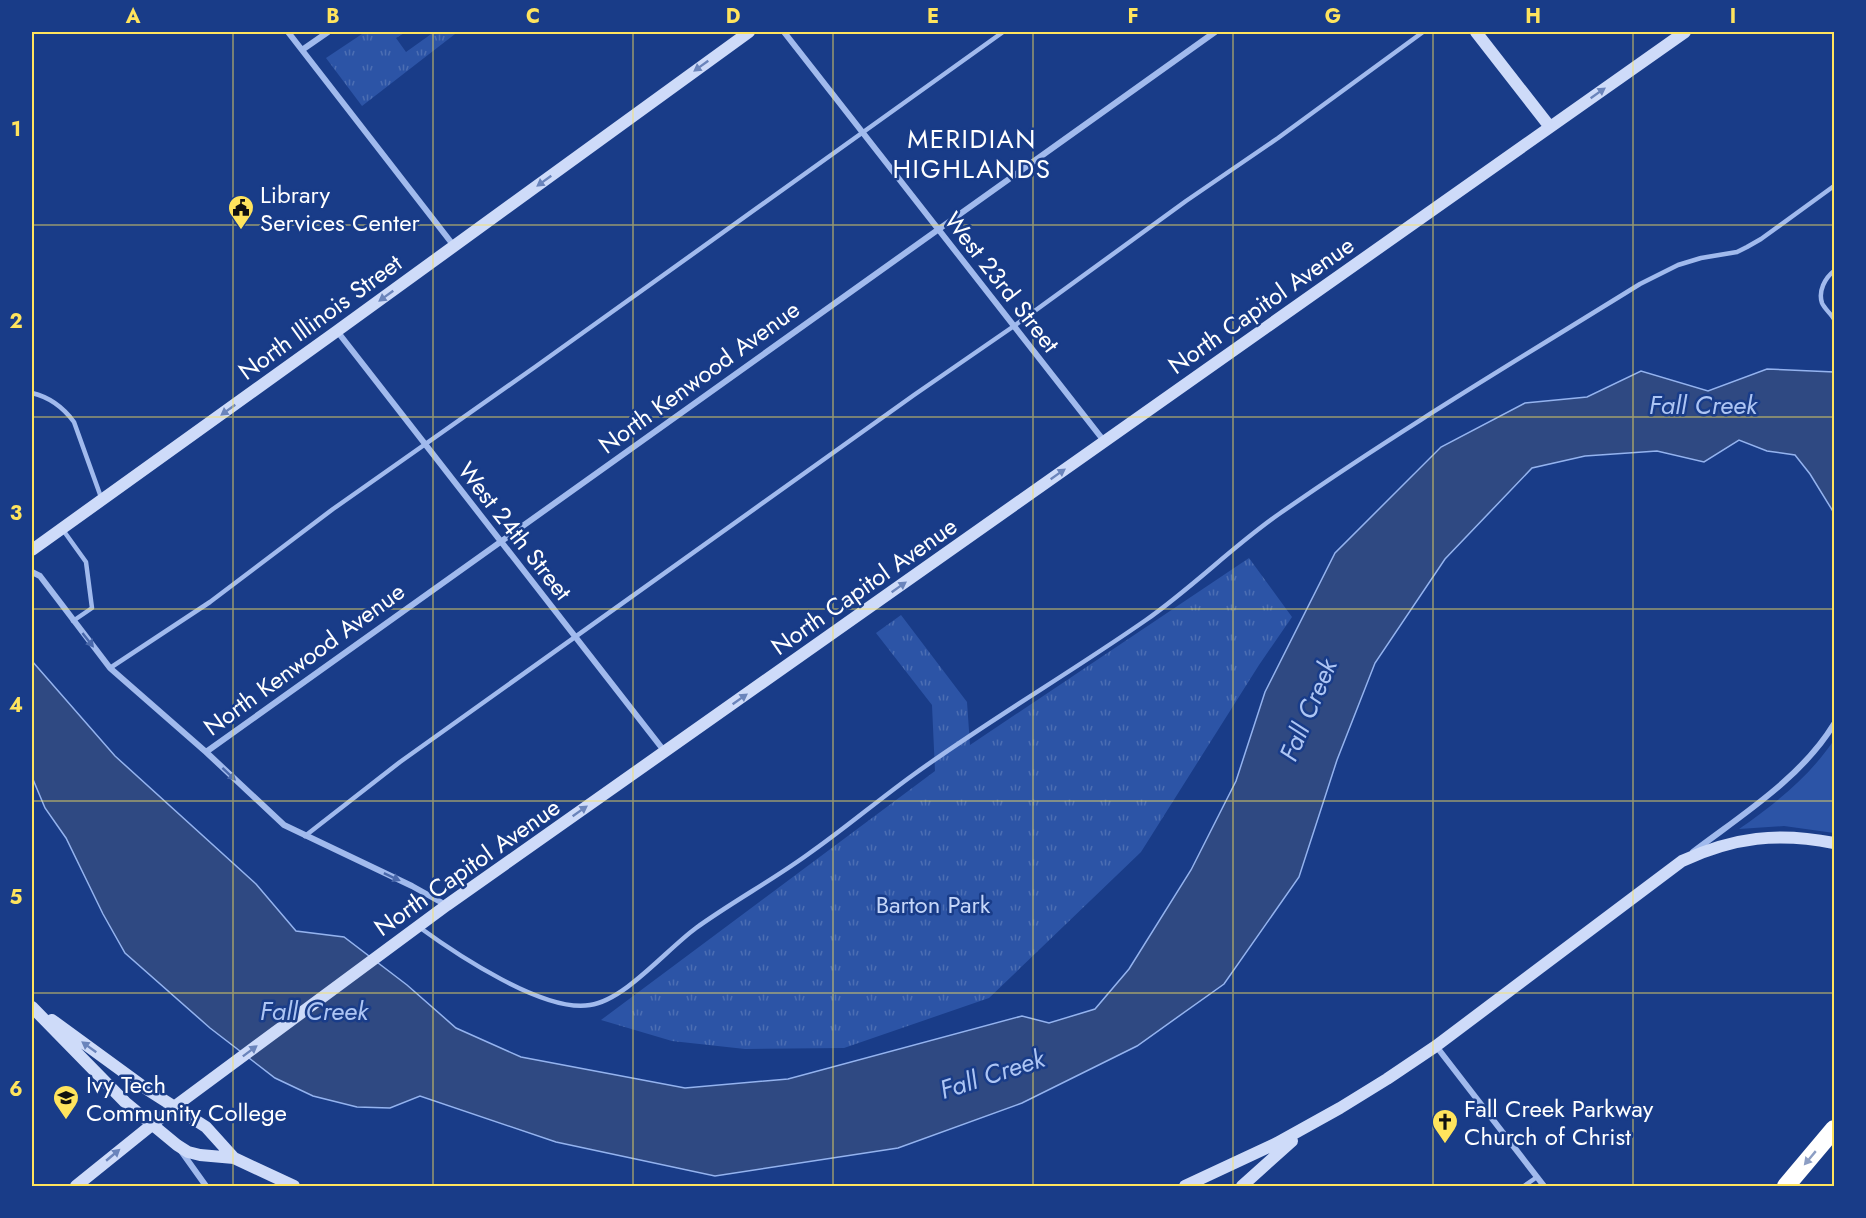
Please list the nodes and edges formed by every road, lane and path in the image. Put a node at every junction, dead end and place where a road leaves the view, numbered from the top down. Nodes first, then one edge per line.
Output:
1 (288, 32) edge
2 (328, 32) edge
3 (748, 32) edge
4 (784, 32) edge
5 (1003, 32) edge
6 (1215, 32) edge
7 (1423, 32) edge
8 (1476, 32) edge
9 (1685, 32) edge
10 (302, 50) junction
11 (1550, 127) junction
12 (862, 132) junction
13 (1834, 186) edge
14 (937, 229) junction
15 (454, 246) junction
16 (1834, 271) edge
17 (1834, 319) edge
18 (1014, 326) junction
19 (337, 332) junction
20 (32, 393) edge
21 (1104, 441) junction
22 (425, 444) junction
23 (102, 501) junction
24 (62, 528) junction
25 (500, 541) junction
26 (32, 550) edge
27 (32, 573) edge
28 (73, 621) junction
29 (575, 638) junction
30 (110, 668) junction
31 (1834, 724) edge
32 (206, 752) junction
33 (665, 752) junction
34 (304, 836) junction
35 (1834, 843) edge
36 (1674, 866) junction
37 (447, 905) junction
38 (418, 926) junction
39 (32, 1006) edge
40 (1436, 1046) junction
41 (174, 1107) junction
42 (152, 1125) junction
43 (1308, 1126) junction
44 (1834, 1129) edge
45 (177, 1145) junction
46 (234, 1158) junction
47 (1537, 1177) junction
48 (76, 1186) edge
49 (207, 1186) edge
50 (294, 1186) edge
51 (1185, 1186) edge
52 (1242, 1186) edge
53 (1524, 1186) edge
54 (1544, 1186) edge
55 (1786, 1186) edge

1 - 10 street
2 - 10 street
3 -> 15 main road, North Illinois Street
4 - 12 street, West 23rd Street
5 - 12 lane
6 - 14 street, North Kenwood Avenue
7 - 18 lane
8 - 11 main road
11 -> 9 main road, North Capitol Avenue
10 - 15 street
11 - 21 main road, North Capitol Avenue
12 - 14 street, West 23rd Street
12 - 22 lane
13 - 38 lane
14 - 18 street, West 23rd Street
14 - 25 street, North Kenwood Avenue
15 -> 19 main road, North Illinois Street
16 - 17 lane
18 - 21 street, West 23rd Street
18 - 29 lane
19 - 22 street, West 24th Street
19 -> 23 main road, North Illinois Street
20 - 23 lane
33 -> 21 main road, North Capitol Avenue
22 - 25 street, West 24th Street
22 - 30 lane
23 - 24 main road, North Illinois Street
24 - 26 main road, North Illinois Street
24 - 28 lane
25 - 29 street, West 24th Street
25 - 32 street, North Kenwood Avenue
27 - 28 street
28 -> 30 street
29 - 33 street, West 24th Street
29 - 34 lane
30 - 32 street
31 - 36 street
32 -> 34 street
37 -> 33 main road, North Capitol Avenue
34 -> 37 street
35 - 36 main road
36 - 40 main road
37 - 38 main road, North Capitol Avenue
41 -> 38 main road, North Capitol Avenue
41 -> 39 main road
39 - 42 main road
40 - 43 main road
40 - 47 street
41 - 42 main road, North Capitol Avenue
41 - 46 main road
42 - 45 main road
48 -> 42 main road, North Capitol Avenue
43 - 51 main road
43 - 52 main road
44 -> 55 highway
45 - 46 main road
45 - 49 street
46 - 50 main road
47 - 53 lane
47 - 54 street

